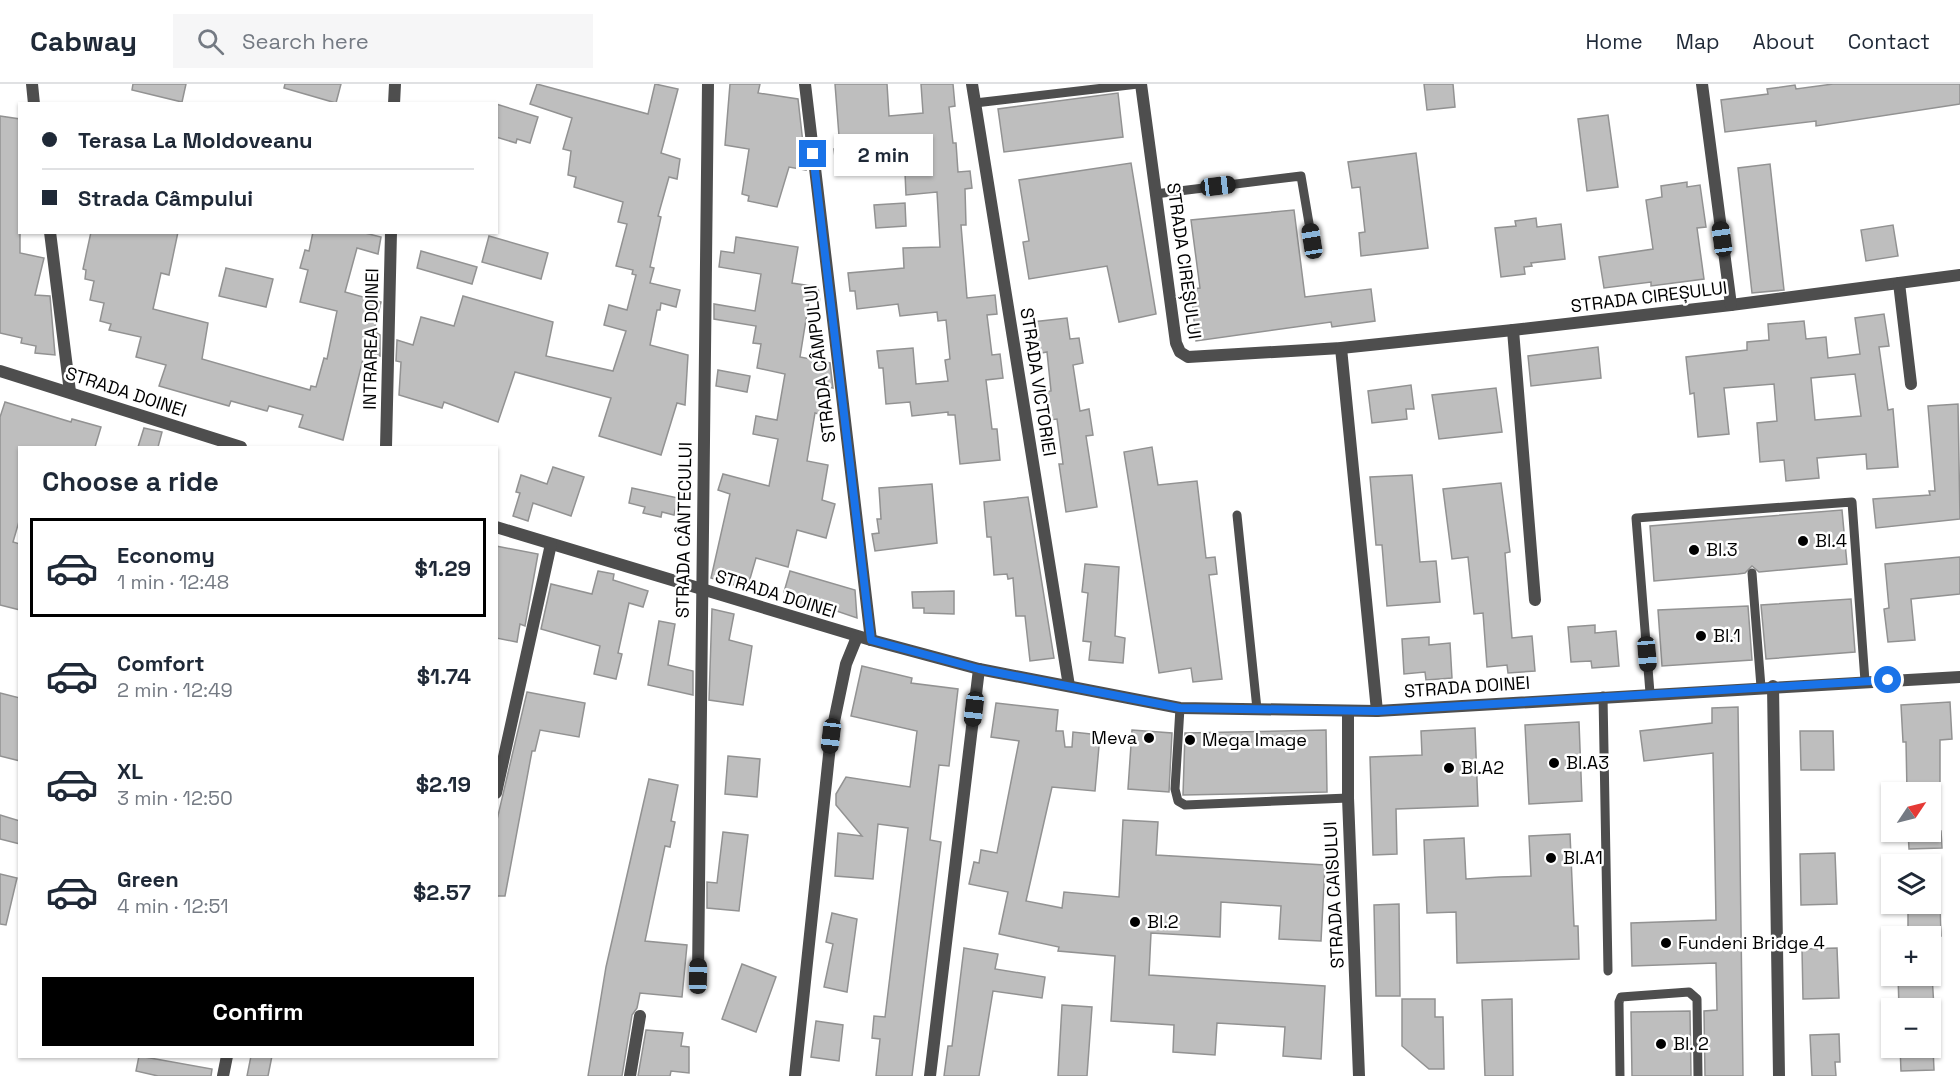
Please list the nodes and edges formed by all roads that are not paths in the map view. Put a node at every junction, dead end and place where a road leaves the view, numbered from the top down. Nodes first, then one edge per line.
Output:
1 (32, 84) edge
2 (394, 84) edge
3 (708, 84) edge
4 (805, 84) edge
5 (972, 84) edge
6 (1139, 84) edge
7 (1702, 84) edge
8 (34, 102) edge
9 (394, 102) edge
10 (975, 103) junction
11 (1155, 194) junction
12 (50, 234) edge
13 (391, 234) edge
14 (1312, 241) dead end
15 (1960, 275) edge
16 (1899, 283) junction
17 (1731, 305) junction
18 (1513, 330) junction
19 (1341, 348) junction
20 (0, 371) edge
21 (1911, 384) dead end
22 (70, 392) junction
23 (239, 446) edge
24 (386, 446) edge
25 (1237, 515) dead end
26 (498, 528) edge
27 (551, 544) junction
28 (1752, 573) dead end
29 (701, 590) junction
30 (1535, 600) dead end
31 (857, 637) junction
32 (871, 640) junction
33 (979, 669) junction
34 (1960, 677) edge
35 (1865, 681) junction
36 (1069, 686) junction
37 (1767, 686) junction
38 (1650, 693) junction
39 (1603, 696) junction
40 (1180, 708) junction
41 (1257, 709) junction
42 (1377, 711) junction
43 (1348, 712) junction
44 (498, 784) edge
45 (1348, 798) junction
46 (1608, 971) dead end
47 (698, 976) dead end
48 (640, 1016) dead end
49 (227, 1058) edge
50 (223, 1076) edge
51 (630, 1076) edge
52 (795, 1076) edge
53 (930, 1076) edge
54 (1359, 1076) edge
55 (1620, 1076) edge
56 (1698, 1076) edge
57 (1779, 1076) edge

1 - 8 street
2 - 9 street
3 - 29 street, STRADA CÂNTECULUI
4 - 32 street, STRADA CÂMPULUI
5 - 10 street, STRADA VICTORIEI
6 - 10 lane
6 - 11 street, STRADA CIREȘULUI
7 - 17 street
10 - 36 street, STRADA VICTORIEI
11 - 14 lane
11 - 19 street, STRADA CIREȘULUI
12 - 22 street
13 - 24 street, INTRAREA DOINEI
15 - 16 street, STRADA CIREȘULUI
16 - 17 street, STRADA CIREȘULUI
16 - 21 street
17 - 18 street, STRADA CIREȘULUI
18 - 19 street, STRADA CIREȘULUI
18 - 30 street
19 - 42 street
20 - 22 street, STRADA DOINEI
22 - 23 street, STRADA DOINEI
25 - 41 lane
26 - 27 street, STRADA DOINEI
27 - 29 street, STRADA DOINEI
27 - 44 street
28 - 37 lane
29 - 31 street, STRADA DOINEI
29 - 47 street, STRADA CÂNTECULUI
31 - 32 street, STRADA DOINEI
31 - 52 street
32 - 33 street, STRADA DOINEI
33 - 36 street, STRADA DOINEI
33 - 53 street
34 - 35 street, STRADA DOINEI
35 - 37 street, STRADA DOINEI
35 - 38 lane
36 - 40 street, STRADA DOINEI
37 - 38 street, STRADA DOINEI
37 - 57 street
38 - 39 street, STRADA DOINEI
39 - 42 street, STRADA DOINEI
39 - 46 lane
40 - 41 street, STRADA DOINEI
40 - 45 lane
41 - 43 street, STRADA DOINEI
42 - 43 street, STRADA DOINEI
43 - 45 street, STRADA CAISULUI
45 - 54 street, STRADA CAISULUI
48 - 51 street
49 - 50 street
55 - 56 lane

